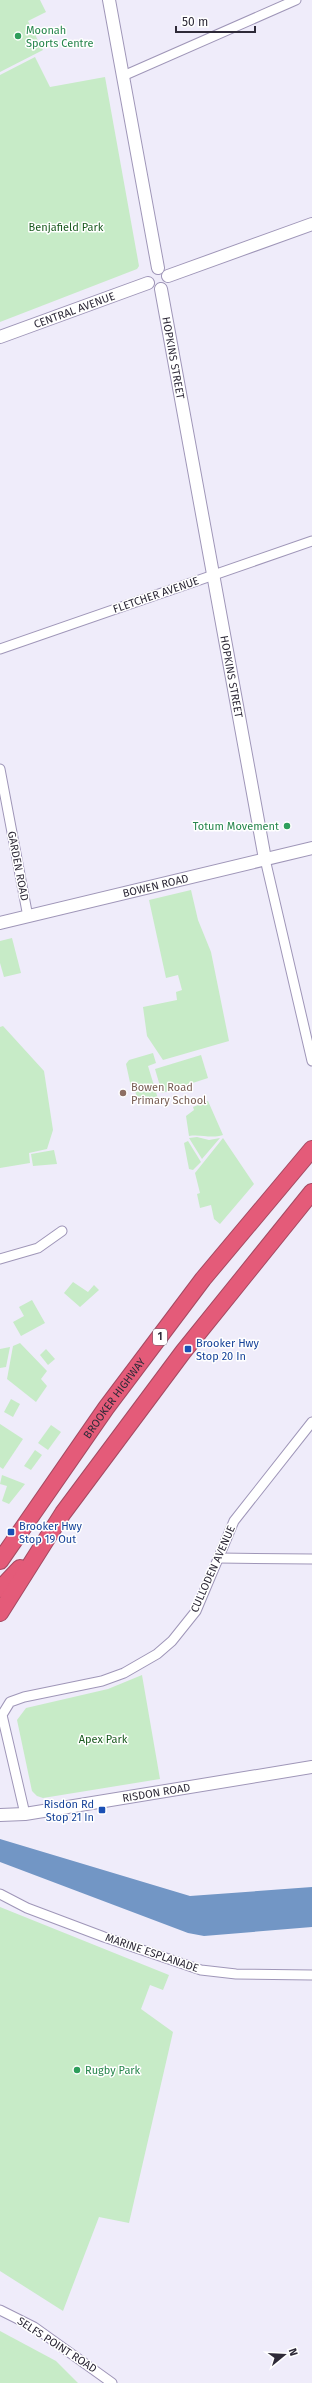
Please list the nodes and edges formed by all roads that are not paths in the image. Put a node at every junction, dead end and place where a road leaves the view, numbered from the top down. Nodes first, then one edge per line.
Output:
1 (109, 0) edge
2 (296, 0) edge
3 (123, 76) junction
4 (312, 224) edge
5 (158, 268) junction
6 (168, 276) junction
7 (148, 282) junction
8 (161, 289) junction
9 (0, 337) edge
10 (312, 541) edge
11 (213, 575) junction
12 (0, 650) edge
13 (0, 769) edge
14 (312, 848) edge
15 (265, 859) junction
16 (28, 917) junction
17 (0, 923) edge
18 (312, 1061) edge
19 (312, 1149) edge
20 (312, 1192) edge
21 (62, 1230) dead end
22 (0, 1259) edge
23 (312, 1422) edge
24 (39, 1548) junction
25 (219, 1558) junction
26 (312, 1559) edge
27 (0, 1561) edge
28 (0, 1589) edge
29 (0, 1613) edge
30 (1, 1711) edge
31 (312, 1767) edge
32 (25, 1814) junction
33 (0, 1815) edge
34 (0, 1894) edge
35 (312, 1975) edge
36 (0, 2310) edge
37 (112, 2383) edge

1 - 3 street
2 - 3 street
3 - 5 street
4 - 6 street
5 - 6 street
5 - 7 street
6 - 8 street
7 - 8 street
7 - 9 street, CENTRAL AVENUE
8 - 11 street, HOPKINS STREET
10 - 11 street, FLETCHER AVENUE
11 - 12 street, FLETCHER AVENUE
11 - 15 street, HOPKINS STREET
13 - 16 street, GARDEN ROAD
14 - 15 street, BOWEN ROAD
15 - 16 street, BOWEN ROAD
15 - 18 street, HOPKINS STREET
16 - 17 street, BOWEN ROAD
19 - 27 highway, BROOKER HIGHWAY / 1
20 - 24 highway
21 - 22 street
23 - 25 street, CULLODEN AVENUE
24 - 28 highway
24 - 29 highway
25 - 26 street
25 - 30 street, CULLODEN AVENUE
30 - 32 street, CULLODEN AVENUE
31 - 32 street, RISDON ROAD
32 - 33 street, RISDON ROAD
34 - 35 street, MARINE ESPLANADE
36 - 37 street, SELFS POINT ROAD

